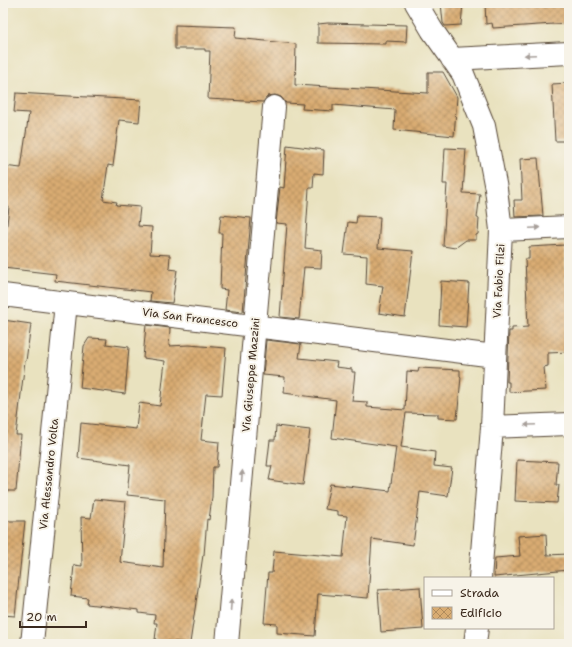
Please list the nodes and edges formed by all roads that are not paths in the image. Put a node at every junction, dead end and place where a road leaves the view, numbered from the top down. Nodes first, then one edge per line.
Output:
1 (416, 3) edge
2 (569, 53) edge
3 (452, 59) junction
4 (274, 107) dead end
5 (569, 226) edge
6 (502, 230) junction
7 (3, 295) edge
8 (66, 303) junction
9 (255, 326) junction
10 (495, 356) junction
11 (569, 424) edge
12 (492, 427) junction
13 (480, 577) edge
14 (477, 629) edge
15 (32, 644) edge
16 (228, 644) edge
17 (476, 644) edge

1 - 3 street, Via Fabio Filzi
2 -> 3 street
3 - 6 street, Via Fabio Filzi
4 - 9 street, Via Giuseppe Mazzini
6 -> 5 street
6 - 10 street, Via Fabio Filzi
7 - 8 street, Via San Francesco
8 - 9 street, Via San Francesco
8 - 15 street, Via Alessandro Volta
9 - 10 street, Via San Francesco
16 -> 9 street, Via Giuseppe Mazzini
10 - 12 street, Via Fabio Filzi
11 -> 12 street
12 - 13 street, Via Fabio Filzi
14 - 17 street

